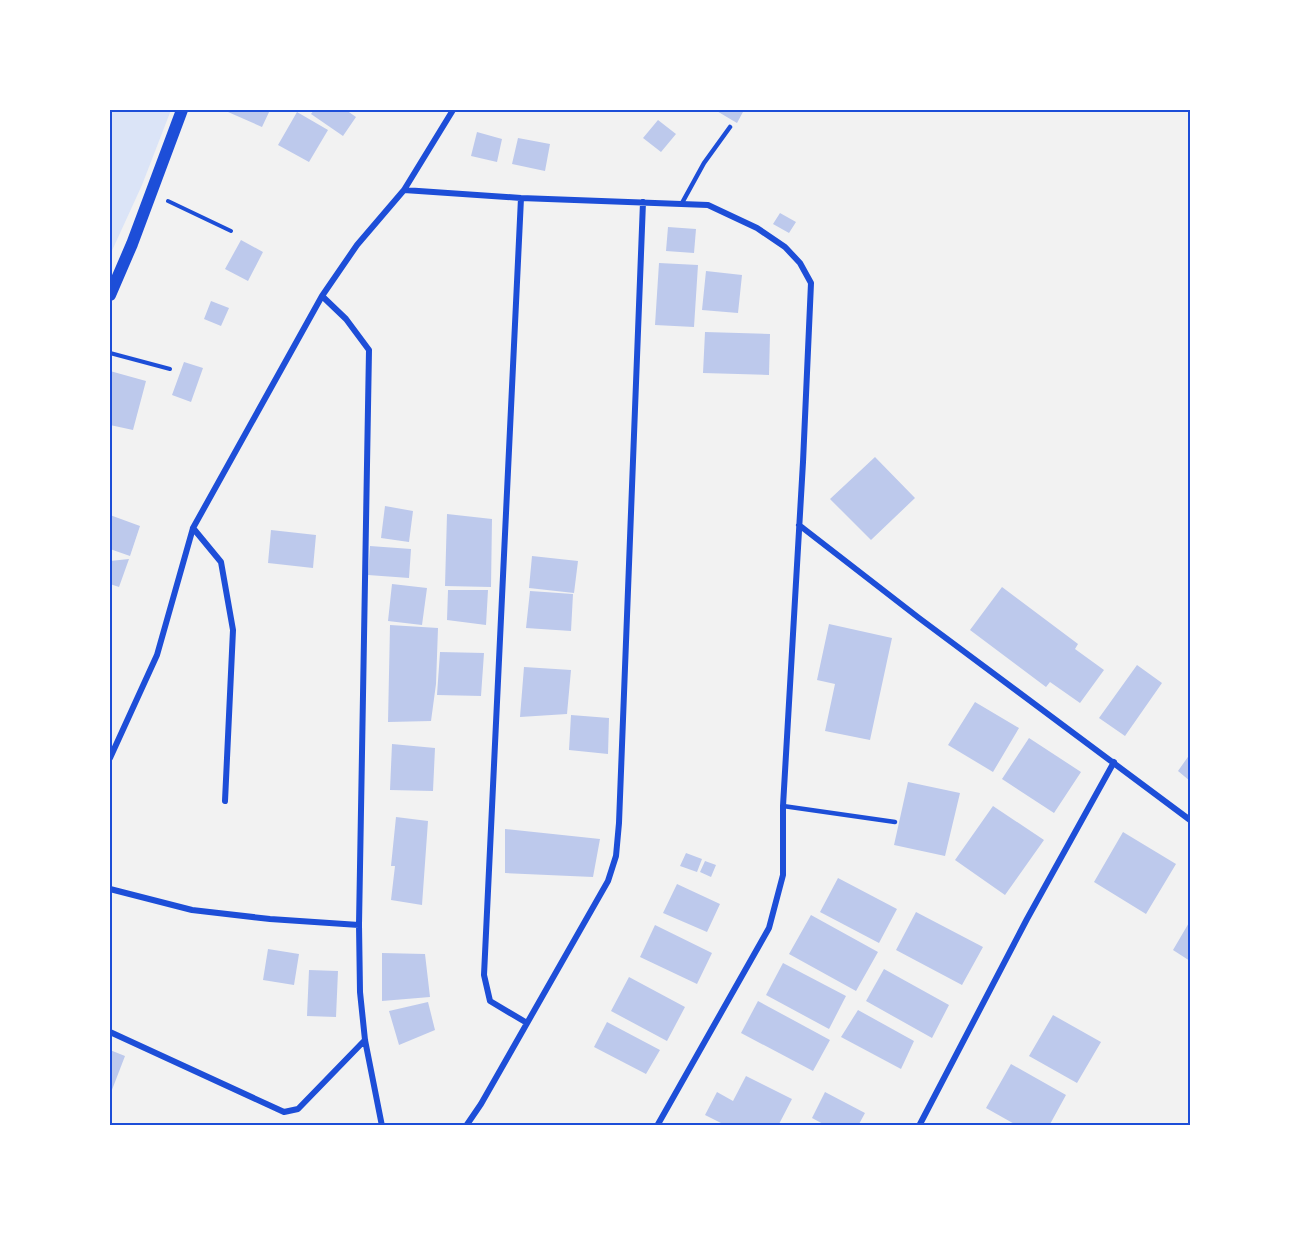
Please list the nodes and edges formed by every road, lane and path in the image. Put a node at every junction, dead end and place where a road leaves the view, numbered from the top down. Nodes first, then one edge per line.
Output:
1 (182, 110) edge
2 (453, 110) edge
3 (730, 128) dead end
4 (404, 190) junction
5 (151, 193) junction
6 (521, 198) junction
7 (644, 202) junction
8 (682, 203) junction
9 (231, 231) dead end
10 (110, 295) edge
11 (322, 296) junction
12 (110, 353) edge
13 (170, 369) dead end
14 (799, 525) junction
15 (193, 528) junction
16 (110, 758) edge
17 (1114, 762) junction
18 (225, 801) dead end
19 (783, 806) junction
20 (1191, 820) edge
21 (895, 822) dead end
22 (110, 889) edge
23 (359, 925) junction
24 (527, 1023) junction
25 (110, 1032) edge
26 (365, 1040) junction
27 (382, 1125) edge
28 (466, 1125) edge
29 (657, 1125) edge
30 (919, 1125) edge

1 - 5 main road
2 - 4 street
3 - 8 lane
4 - 6 street
4 - 11 street
5 - 9 path
5 - 10 main road
6 - 7 street
6 - 24 street
7 - 8 street
7 - 24 street
8 - 14 street
11 - 15 street
11 - 23 street
12 - 13 path
14 - 17 street
14 - 19 street
15 - 16 street
15 - 18 street
17 - 20 street
17 - 30 street
19 - 21 lane
19 - 29 street
22 - 23 street
23 - 26 street
24 - 28 street
25 - 26 street
26 - 27 street

